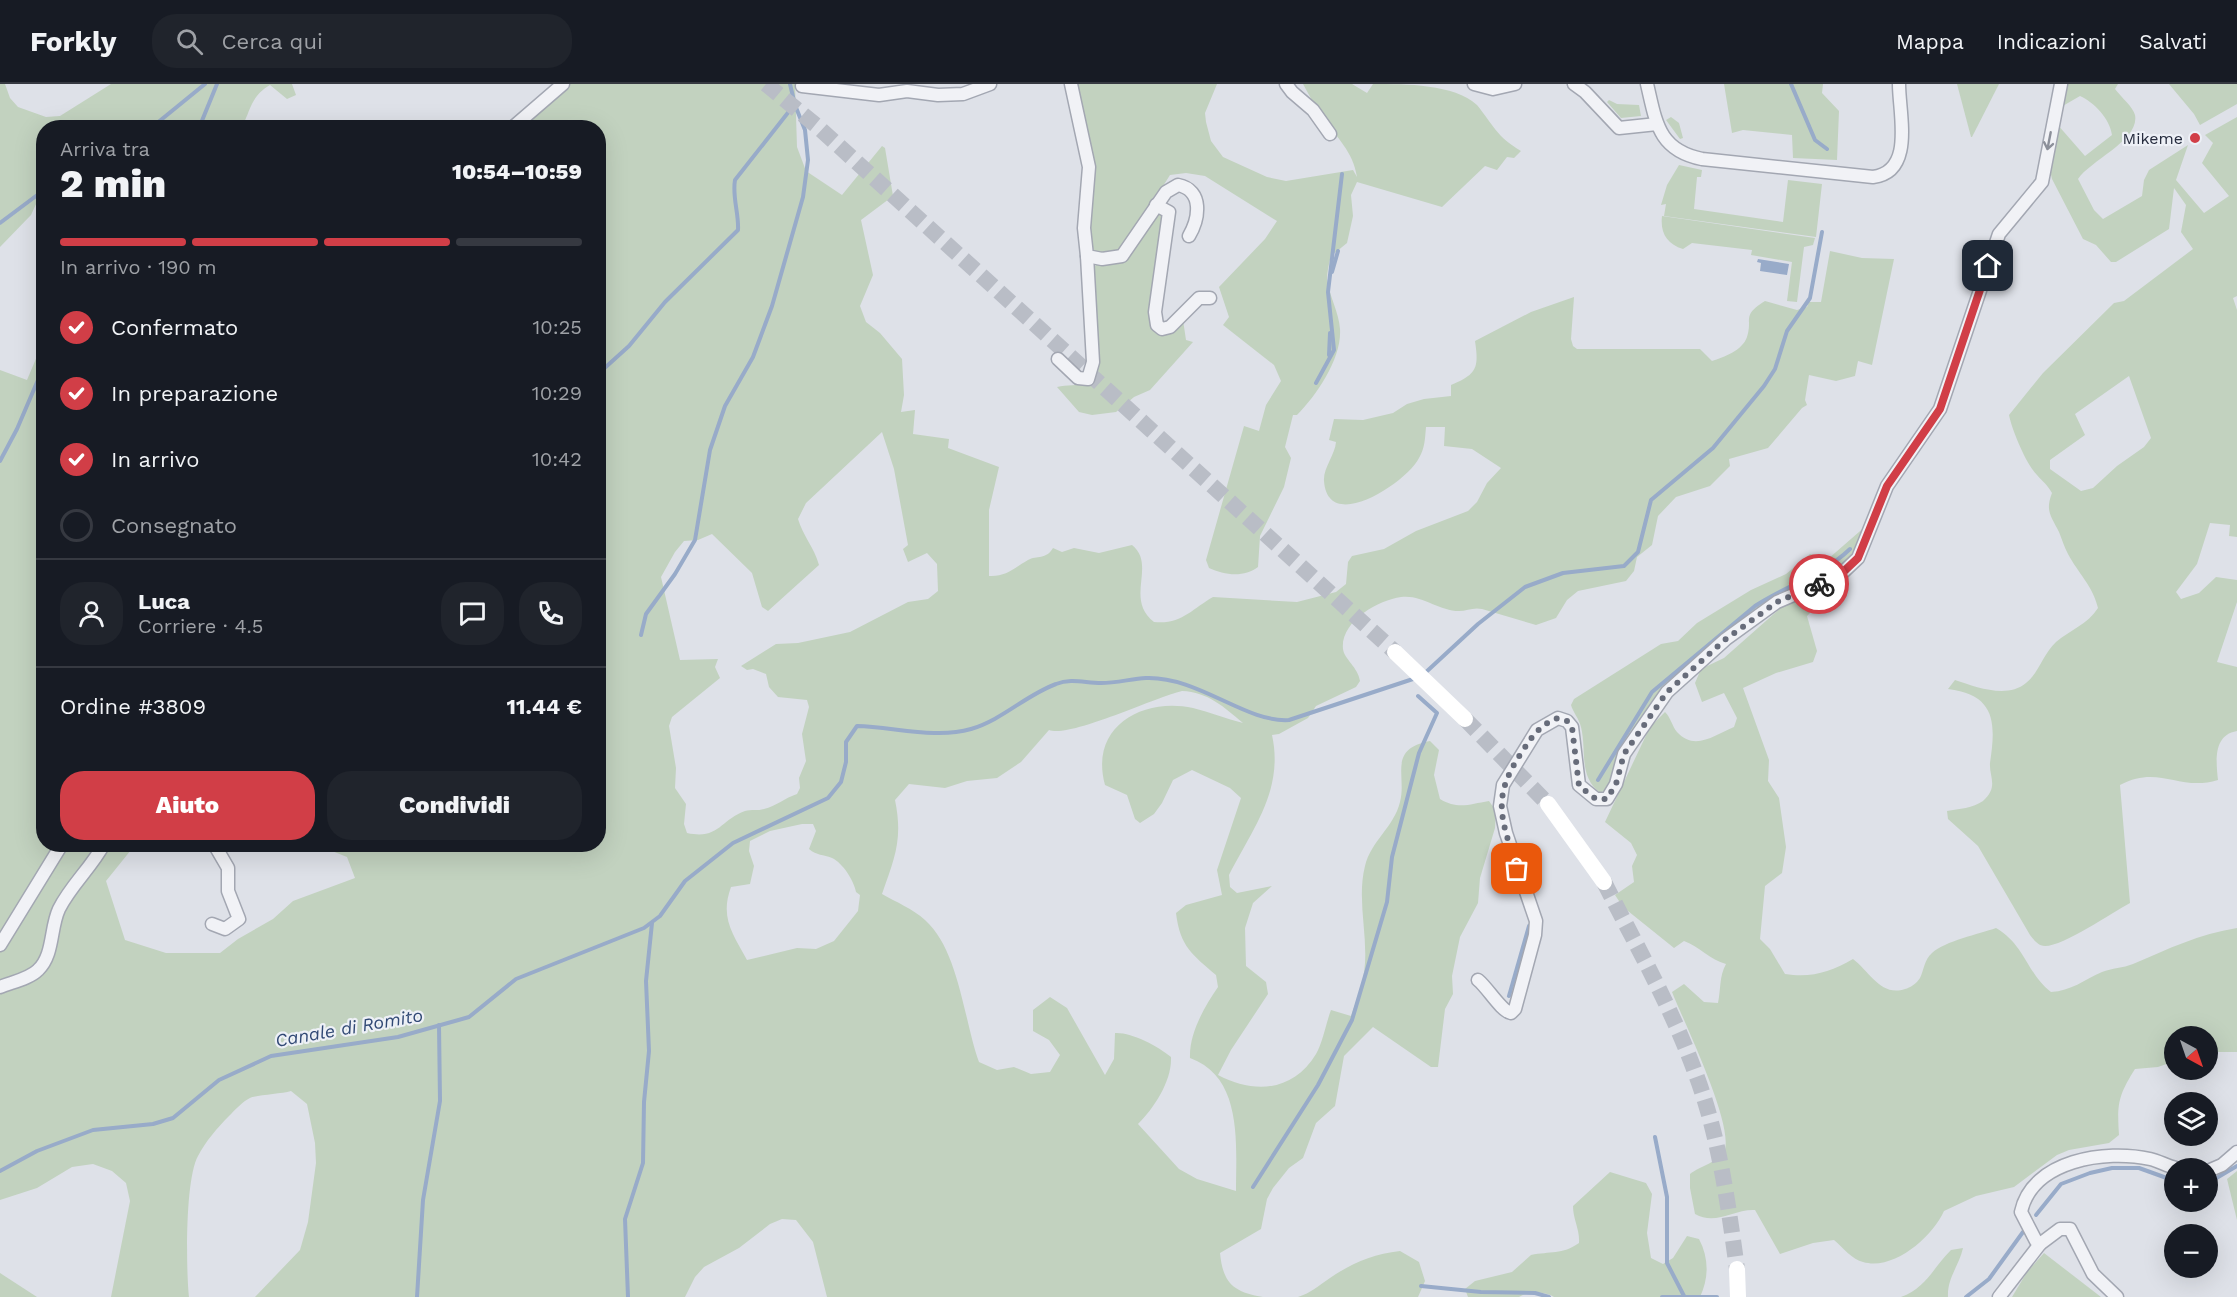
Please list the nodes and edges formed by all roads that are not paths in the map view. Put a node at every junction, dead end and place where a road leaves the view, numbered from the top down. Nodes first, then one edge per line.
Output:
1 (563, 84) edge
2 (990, 84) edge
3 (1071, 84) edge
4 (1286, 84) edge
5 (1474, 84) edge
6 (1515, 84) edge
7 (1574, 84) edge
8 (1647, 84) edge
9 (1899, 84) edge
10 (2061, 84) edge
11 (801, 86) dead end
12 (521, 120) edge
13 (1657, 124) junction
14 (1330, 134) dead end
15 (1156, 205) junction
16 (1189, 236) dead end
17 (1087, 256) junction
18 (1210, 298) dead end
19 (1058, 359) dead end
20 (1395, 652) tunnel mouth
21 (1465, 719) tunnel mouth
22 (1548, 804) tunnel mouth
23 (57, 852) edge
24 (99, 852) edge
25 (219, 852) edge
26 (1604, 882) tunnel mouth
27 (212, 924) dead end
28 (0, 945) edge
29 (1478, 980) dead end
30 (0, 987) edge
31 (2237, 1152) edge
32 (2164, 1164) edge
33 (2218, 1167) edge
34 (2038, 1242) junction
35 (1737, 1269) tunnel mouth
36 (2003, 1296) edge
37 (1738, 1297) edge
38 (2117, 1297) edge

1 - 12 street
2 - 11 street
3 - 17 street
4 - 14 street
5 - 6 street
7 - 13 street
8 - 13 street
9 - 13 street
10 -> 29 street
15 - 16 street
15 - 17 street
15 - 18 street
17 - 19 street
20 - 21 main road
22 - 26 main road
23 - 28 street
24 - 30 street
25 - 27 street
31 - 33 street
32 - 34 street
34 - 36 street
34 - 38 street
35 - 37 main road

